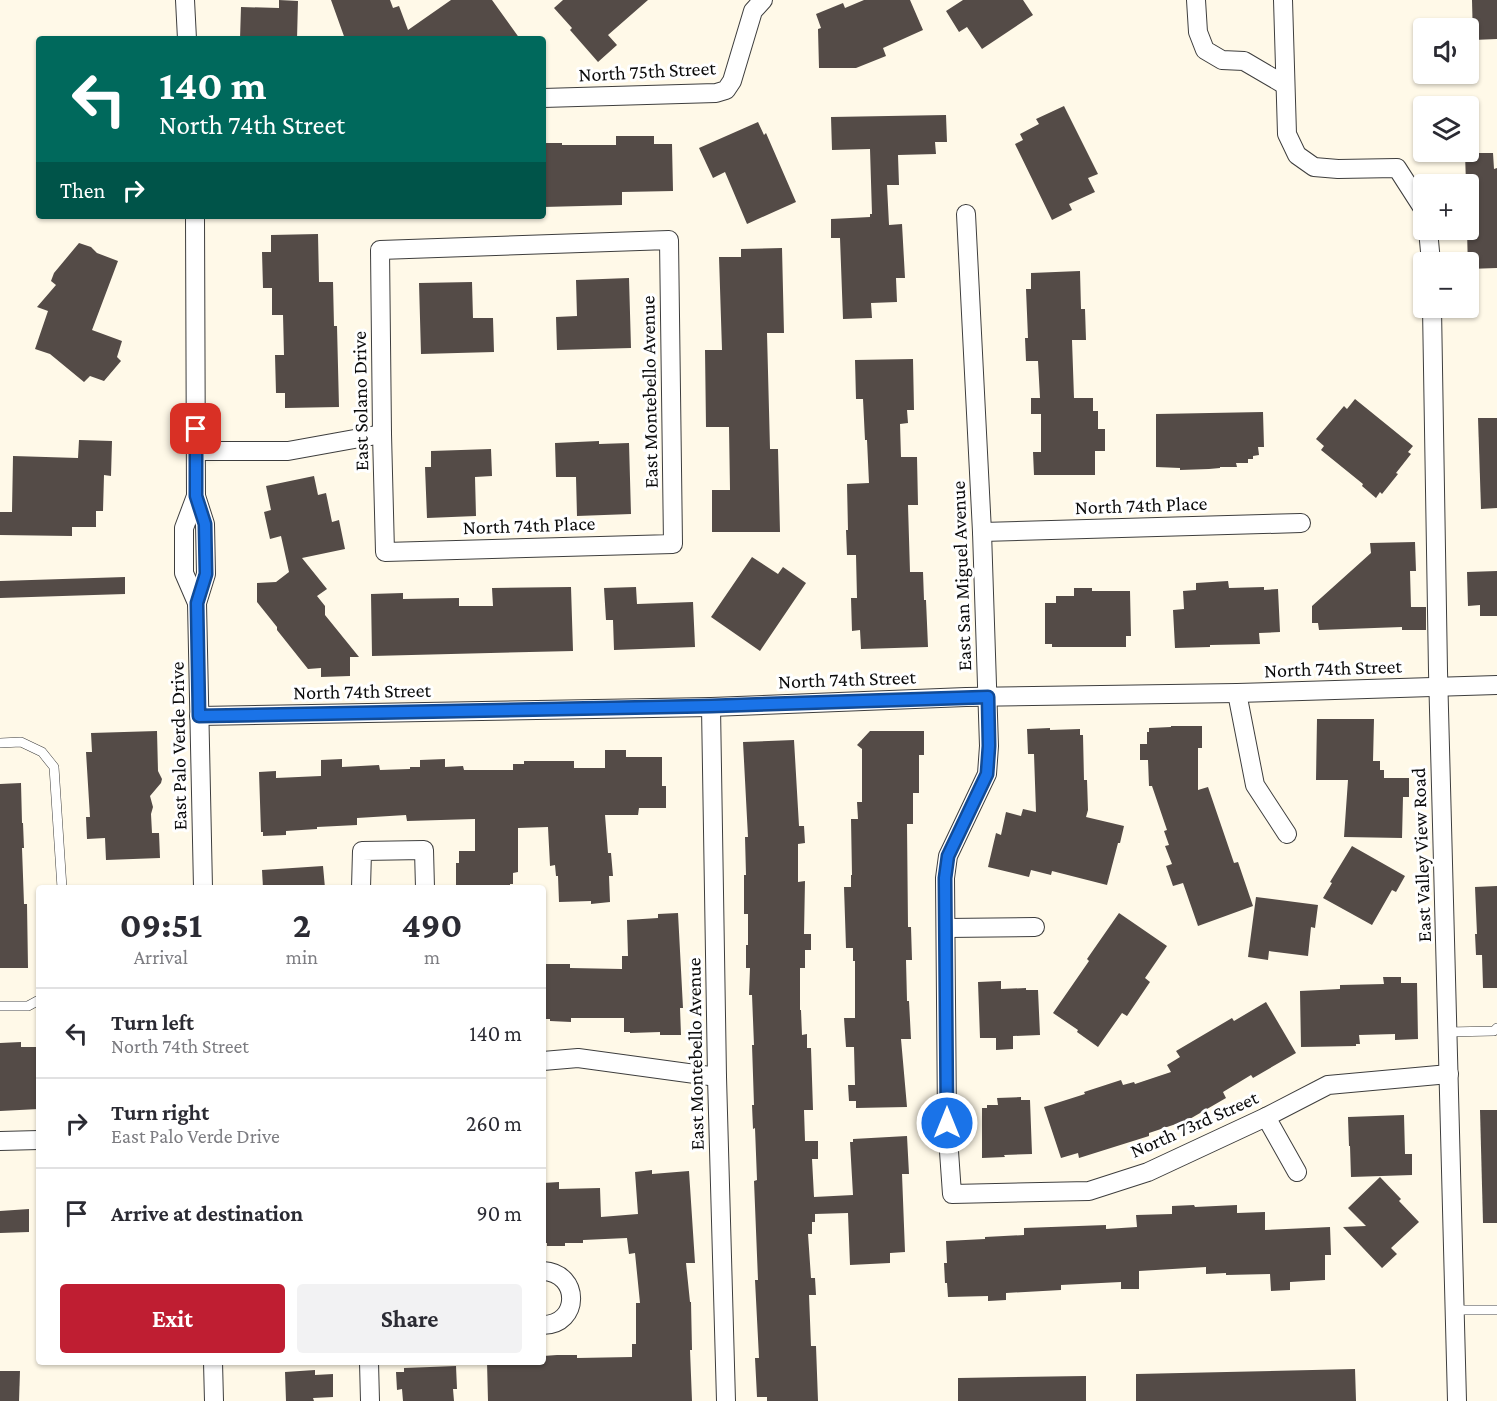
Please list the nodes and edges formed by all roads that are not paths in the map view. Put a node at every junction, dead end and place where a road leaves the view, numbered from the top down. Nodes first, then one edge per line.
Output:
1 (185, 0) edge
2 (763, 0) edge
3 (1196, 0) edge
4 (1283, 0) edge
5 (187, 36) edge
6 (1285, 85) junction
7 (546, 98) edge
8 (1413, 193) edge
9 (966, 214) dead end
10 (195, 219) edge
11 (380, 250) joint
12 (1432, 318) edge
13 (382, 434) junction
14 (196, 451) junction
15 (1301, 523) dead end
16 (982, 532) junction
17 (673, 544) joint
18 (385, 552) joint
19 (1497, 685) edge
20 (1439, 687) junction
21 (1237, 693) junction
22 (988, 697) junction
23 (711, 706) junction
24 (199, 716) junction
25 (0, 743) edge
26 (1287, 834) dead end
27 (63, 885) edge
28 (203, 885) edge
29 (361, 885) edge
30 (425, 885) edge
31 (946, 927) junction
32 (1035, 927) dead end
33 (36, 1002) edge
34 (0, 1006) edge
35 (1496, 1031) edge
36 (1448, 1032) junction
37 (546, 1061) edge
38 (1449, 1074) junction
39 (717, 1077) junction
40 (1266, 1117) junction
41 (36, 1140) edge
42 (0, 1141) edge
43 (1297, 1172) dead end
44 (952, 1194) joint
45 (546, 1271) edge
46 (1455, 1310) junction
47 (1497, 1310) edge
48 (546, 1324) edge
49 (213, 1365) edge
50 (369, 1365) edge
51 (214, 1401) edge
52 (370, 1401) edge
53 (726, 1401) edge
54 (1457, 1401) edge

1 - 5 street
2 - 7 street, North 75th Street
3 - 6 street
4 - 6 street
6 - 8 street
9 - 16 street, East San Miguel Avenue
10 - 14 street, East Palo Verde Drive
11 - 13 street, East Solano Drive
11 - 17 street, East Montebello Avenue
12 - 20 street, East Valley View Road
13 - 14 street
13 - 18 street, East Solano Drive
14 - 24 street, East Palo Verde Drive
15 - 16 street, North 74th Place
16 - 22 street, East San Miguel Avenue
17 - 18 street, North 74th Place
19 - 20 street, North 74th Street
20 - 21 street, North 74th Street
20 - 36 street, East Valley View Road
21 - 22 street, North 74th Street
21 - 26 street
22 - 23 street, North 74th Street
22 - 31 street, East San Miguel Avenue
23 - 24 street, North 74th Street
23 - 39 street, East Montebello Avenue
24 - 28 street, East Palo Verde Drive
25 - 27 lane
29 - 30 street
31 - 32 street
31 - 44 street, East San Miguel Avenue
33 - 34 lane
35 - 36 lane
36 - 38 street, East Valley View Road
37 - 39 street
38 - 40 street, North 73rd Street
38 - 46 street, East Valley View Road
39 - 53 street, East Montebello Avenue
40 - 43 street
40 - 44 street, North 73rd Street
41 - 42 street
45 - 48 street
46 - 47 lane
46 - 54 street, East Valley View Road
49 - 51 street
50 - 52 street

